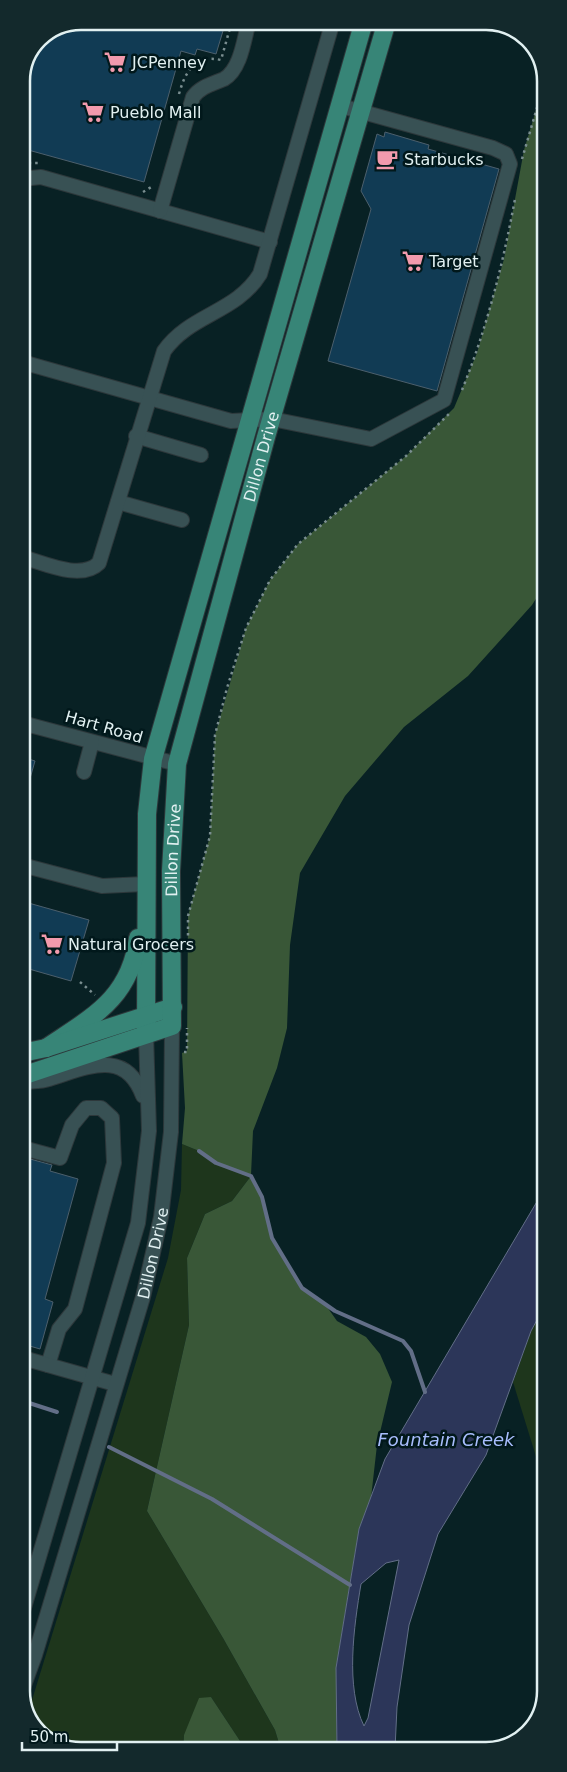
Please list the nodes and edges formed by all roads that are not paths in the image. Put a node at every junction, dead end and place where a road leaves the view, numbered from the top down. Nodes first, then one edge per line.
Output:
1 (245, 30) edge
2 (331, 30) edge
3 (361, 30) edge
4 (384, 30) edge
5 (340, 106) junction
6 (361, 111) junction
7 (30, 178) edge
8 (160, 211) junction
9 (270, 242) junction
10 (30, 364) edge
11 (148, 398) junction
12 (272, 419) junction
13 (252, 420) junction
14 (136, 436) junction
15 (201, 454) dead end
16 (118, 502) junction
17 (182, 520) dead end
18 (30, 559) edge
19 (30, 725) edge
20 (92, 742) junction
21 (154, 759) junction
22 (177, 764) junction
23 (84, 772) dead end
24 (30, 867) edge
25 (145, 889) junction
26 (173, 1007) junction
27 (146, 1016) junction
28 (180, 1026) junction
29 (146, 1034) junction
30 (46, 1048) junction
31 (30, 1051) edge
32 (30, 1073) edge
33 (30, 1081) edge
34 (146, 1106) junction
35 (30, 1150) edge
36 (30, 1360) edge
37 (48, 1365) junction
38 (94, 1378) junction
39 (115, 1384) junction
40 (30, 1588) edge
41 (30, 1650) edge

1 - 8 street
2 - 9 street
3 - 5 main road, Dillon Drive
4 - 6 main road, Dillon Drive
5 - 6 street
5 - 13 main road, Dillon Drive
6 - 12 main road, Dillon Drive
6 - 12 street
7 - 8 street
8 - 9 street
9 - 11 street
10 - 11 street
11 - 13 street
11 - 14 street
12 - 13 street
12 - 22 main road, Dillon Drive
13 - 21 main road, Dillon Drive
14 - 15 street
14 - 16 street
16 - 17 street
16 - 18 street
19 - 20 street, Hart Road
20 - 21 street, Hart Road
20 - 23 street
21 - 22 street, Hart Road
21 - 25 main road, Dillon Drive
22 - 26 main road, Dillon Drive
24 - 25 street
25 - 27 main road, Dillon Drive
25 - 30 main road
26 - 27 main road
26 - 28 main road, Dillon Drive
27 - 29 main road, Dillon Drive
27 - 30 main road
28 - 29 main road
28 - 39 street, Dillon Drive
29 - 32 main road
29 - 34 street, Dillon Drive
30 - 31 main road
33 - 34 street
34 - 38 street, Dillon Drive
35 - 37 street
36 - 37 street
37 - 38 street
38 - 39 street
38 - 40 street, Dillon Drive
39 - 41 street, Dillon Drive

